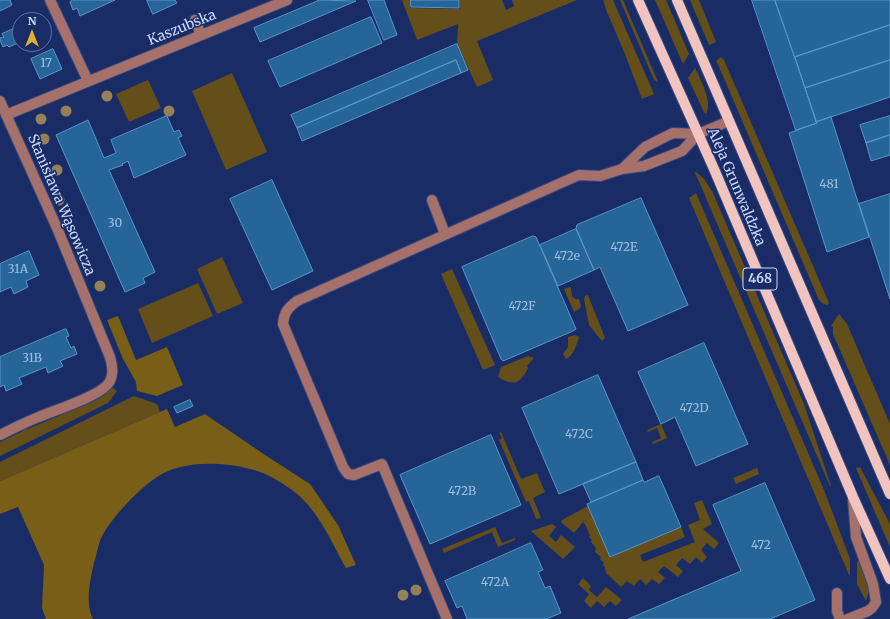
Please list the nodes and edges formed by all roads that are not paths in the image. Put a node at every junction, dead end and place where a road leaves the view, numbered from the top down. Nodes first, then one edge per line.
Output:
1 (50, 0) edge
2 (287, 0) edge
3 (638, 0) edge
4 (677, 0) edge
5 (195, 20) dead end
6 (201, 35) junction
7 (88, 81) junction
8 (0, 101) edge
9 (6, 115) junction
10 (729, 121) junction
11 (698, 134) junction
12 (622, 169) junction
13 (432, 200) dead end
14 (445, 234) junction
15 (0, 435) edge
16 (890, 494) edge
17 (853, 497) junction
18 (890, 579) edge
19 (837, 593) dead end
20 (447, 619) edge
21 (840, 619) edge
22 (848, 619) edge

1 - 7 street
2 - 6 street, Kaszubska
3 - 11 main road, Aleja Grunwaldzka / 468
4 - 10 main road, Aleja Grunwaldzka / 468
5 - 6 street
6 - 7 street, Kaszubska
7 - 9 street, Kaszubska
8 - 9 street, Stanisława Wąsowicza
9 - 15 street, Stanisława Wąsowicza
10 - 11 street
10 - 16 main road, Aleja Grunwaldzka / 468
11 - 12 street
11 - 12 street
11 - 17 main road, Aleja Grunwaldzka / 468
12 - 14 street
13 - 14 street
14 - 20 street
17 - 18 main road, Aleja Grunwaldzka / 468
17 - 22 street, Aleja Grunwaldzka
19 - 21 street

